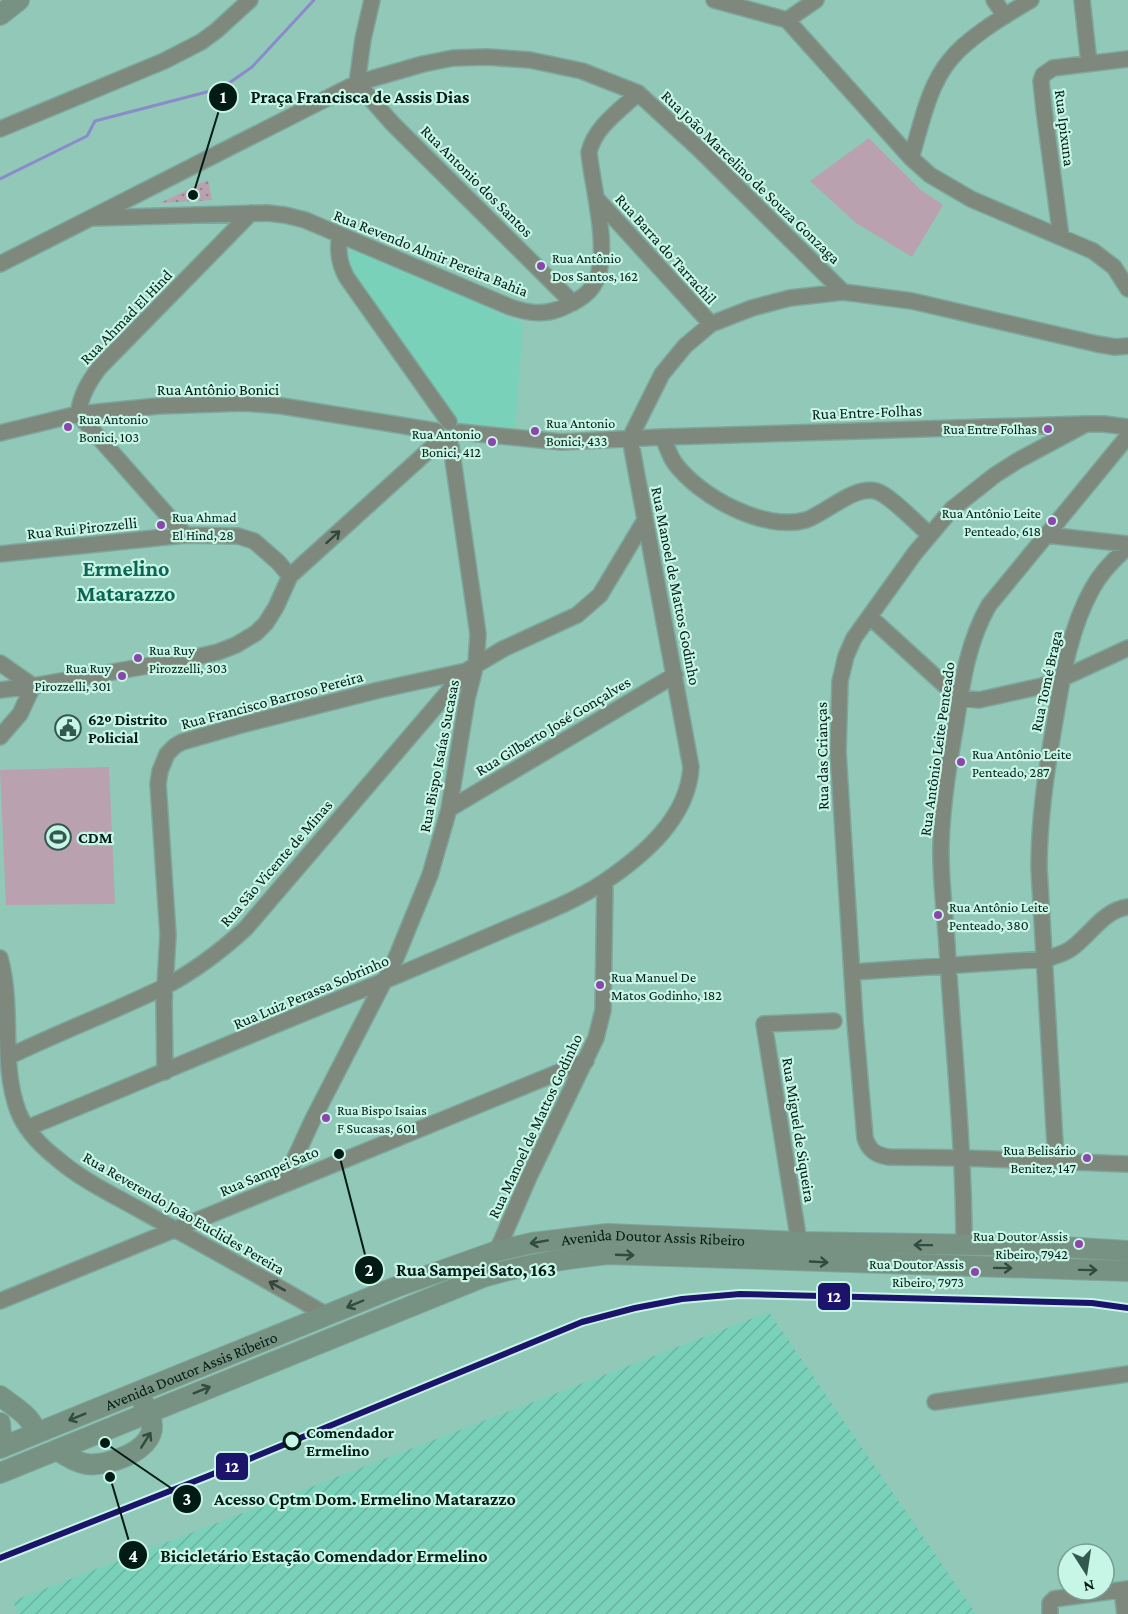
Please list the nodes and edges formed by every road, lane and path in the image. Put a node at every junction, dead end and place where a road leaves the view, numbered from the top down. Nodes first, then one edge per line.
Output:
1 (19, 0) edge
2 (250, 0) edge
3 (372, 0) edge
4 (714, 0) edge
5 (816, 0) edge
6 (994, 0) edge
7 (1031, 0) edge
8 (1082, 0) edge
9 (0, 15) edge
10 (1005, 16) junction
11 (787, 20) junction
12 (1128, 59) edge
13 (1089, 63) junction
14 (357, 82) junction
15 (638, 93) junction
16 (0, 129) edge
17 (911, 158) junction
18 (595, 197) junction
19 (251, 213) junction
20 (90, 218) junction
21 (340, 235) junction
22 (1061, 237) junction
23 (0, 264) edge
24 (1128, 290) edge
25 (843, 292) junction
26 (573, 303) junction
27 (711, 324) junction
28 (1128, 346) edge
29 (78, 414) junction
30 (1128, 417) edge
31 (1086, 424) junction
32 (1104, 424) junction
33 (1128, 428) edge
34 (0, 433) edge
35 (447, 435) junction
36 (1128, 436) edge
37 (663, 437) junction
38 (630, 438) junction
39 (645, 520) junction
40 (929, 534) junction
41 (185, 536) junction
42 (1046, 536) junction
43 (1128, 546) edge
44 (0, 554) edge
45 (290, 576) junction
46 (870, 617) junction
47 (1128, 648) edge
48 (0, 663) edge
49 (471, 668) junction
50 (675, 675) junction
51 (1063, 678) junction
52 (33, 686) junction
53 (0, 690) edge
54 (960, 698) junction
55 (0, 737) edge
56 (449, 809) junction
57 (605, 881) junction
58 (1128, 907) edge
59 (0, 958) edge
60 (1046, 959) junction
61 (948, 966) junction
62 (853, 972) junction
63 (383, 982) junction
64 (165, 986) junction
65 (4, 1019) edge
66 (834, 1021) dead end
67 (8, 1057) junction
68 (586, 1061) junction
69 (165, 1072) junction
70 (27, 1128) junction
71 (963, 1158) junction
72 (1056, 1161) junction
73 (1128, 1164) edge
74 (283, 1184) junction
75 (174, 1230) junction
76 (799, 1242) junction
77 (964, 1246) junction
78 (497, 1251) junction
79 (1128, 1251) edge
80 (1128, 1271) edge
81 (0, 1301) edge
82 (328, 1316) junction
83 (1128, 1374) edge
84 (139, 1392) junction
85 (0, 1396) edge
86 (934, 1402) dead end
87 (148, 1412) junction
88 (0, 1423) edge
89 (36, 1433) junction
90 (1, 1447) edge
91 (57, 1450) junction
92 (7, 1470) edge
93 (1125, 1589) edge
94 (1050, 1614) edge
95 (1125, 1614) edge

1 - 9 main road
2 - 16 street
3 - 14 street
4 - 11 street
5 - 11 street
6 - 10 street
7 - 10 street
8 - 13 street
10 - 17 street
11 - 17 street
12 - 13 street, Rua Ipixuna
13 - 22 street, Rua Ipixuna
14 - 15 street, Rua João Marcelino de Souza Gonzaga
14 - 20 street, Rua João Marcelino de Souza Gonzaga
14 - 26 street, Rua Antonio dos Santos
15 - 18 street, Rua Revendo Almir Pereira Bahia
15 - 25 street, Rua João Marcelino de Souza Gonzaga
17 - 22 street
18 - 26 street, Rua Revendo Almir Pereira Bahia
18 - 27 street, Rua Barra do Tarrachil
19 - 20 street, Rua Revendo Almir Pereira Bahia
19 - 21 street, Rua Revendo Almir Pereira Bahia
19 - 29 street, Rua Ahmad El Hind
20 - 23 street, Rua João Marcelino de Souza Gonzaga
21 - 26 street, Rua Revendo Almir Pereira Bahia
21 - 35 street, Rua Bispo Isaías Sucasas
22 - 24 street
25 - 27 street
25 - 28 street
27 - 38 street
29 - 34 street, Rua Antônio Bonici
29 - 35 street, Rua Antônio Bonici
29 - 41 street
30 - 32 street, Rua Entre-Folhas
31 - 32 street, Rua Entre-Folhas
31 - 37 street, Rua Entre-Folhas
31 - 40 street, Rua das Crianças
32 - 33 street, Rua Entre-Folhas
35 - 38 street, Rua Antônio Bonici
45 -> 35 street
35 - 49 street, Rua Bispo Isaías Sucasas
36 - 42 street, Rua Antônio Leite Penteado
37 - 38 street, Rua Entre-Folhas
37 - 40 street
38 - 39 street, Rua Manoel de Mattos Godinho
39 - 49 street, Rua Francisco Barroso Pereira
39 - 50 street, Rua Manoel de Mattos Godinho
40 - 46 street, Rua das Crianças
41 - 44 street, Rua Rui Pirozzelli
41 - 45 street, Rua Rui Pirozzelli
42 - 43 street
42 - 54 street, Rua Antônio Leite Penteado
43 - 51 street, Rua Tomé Braga
45 - 52 street
46 - 54 street
46 - 62 street, Rua das Crianças
47 - 51 street
48 - 52 street
49 - 56 street, Rua Bispo Isaías Sucasas
49 - 64 street, Rua São Vicente de Minas
49 - 64 street, Rua Francisco Barroso Pereira
50 - 56 street, Rua Gilberto José Gonçalves
50 - 57 street, Rua Manoel de Mattos Godinho
51 - 54 street
51 - 60 street, Rua Tomé Braga
52 - 53 street
52 - 55 street
54 - 61 street, Rua Antônio Leite Penteado
56 - 63 street, Rua Bispo Isaías Sucasas
57 - 63 street, Rua Luiz Perassa Sobrinho
57 - 68 street, Rua Manoel de Mattos Godinho
58 - 60 street
59 - 65 street, Rua Reverendo João Euclides Pereira
60 - 61 street
60 - 72 street, Rua Tomé Braga
61 - 62 street
61 - 71 street, Rua Antônio Leite Penteado
62 - 71 street, Rua das Crianças
63 - 69 street, Rua Luiz Perassa Sobrinho
63 - 74 street, Rua Bispo Isaías Sucasas
64 - 67 street, Rua São Vicente de Minas
64 - 69 street, Rua Francisco Barroso Pereira
65 - 67 street, Rua Reverendo João Euclides Pereira
66 - 76 street, Rua Miguel de Siqueira
67 - 70 street, Rua Reverendo João Euclides Pereira
68 - 74 street, Rua Sampei Sato
68 - 78 street, Rua Manoel de Mattos Godinho
69 - 70 street, Rua Luiz Perassa Sobrinho
70 - 75 street, Rua Reverendo João Euclides Pereira
71 - 72 street
71 - 77 street, Rua Antônio Leite Penteado
72 - 73 street
74 - 75 street, Rua Sampei Sato
75 - 81 street, Rua Sampei Sato
82 -> 75 street, Rua Reverendo João Euclides Pereira
77 -> 76 main road, Avenida Doutor Assis Ribeiro
76 -> 78 main road, Avenida Doutor Assis Ribeiro
77 - 79 main road, Avenida Doutor Assis Ribeiro
78 -> 82 main road, Avenida Doutor Assis Ribeiro
87 -> 80 main road, Avenida Doutor Assis Ribeiro
82 - 84 main road, Avenida Doutor Assis Ribeiro
83 - 86 street
84 - 87 main road
84 -> 89 main road, Avenida Doutor Assis Ribeiro
85 - 89 main road
87 - 91 main road, Avenida Doutor Assis Ribeiro
91 -> 87 main road
88 - 90 main road
89 - 90 main road, Avenida Doutor Assis Ribeiro
89 - 92 main road
91 - 92 main road, Avenida Doutor Assis Ribeiro
93 - 94 street
93 - 95 street

